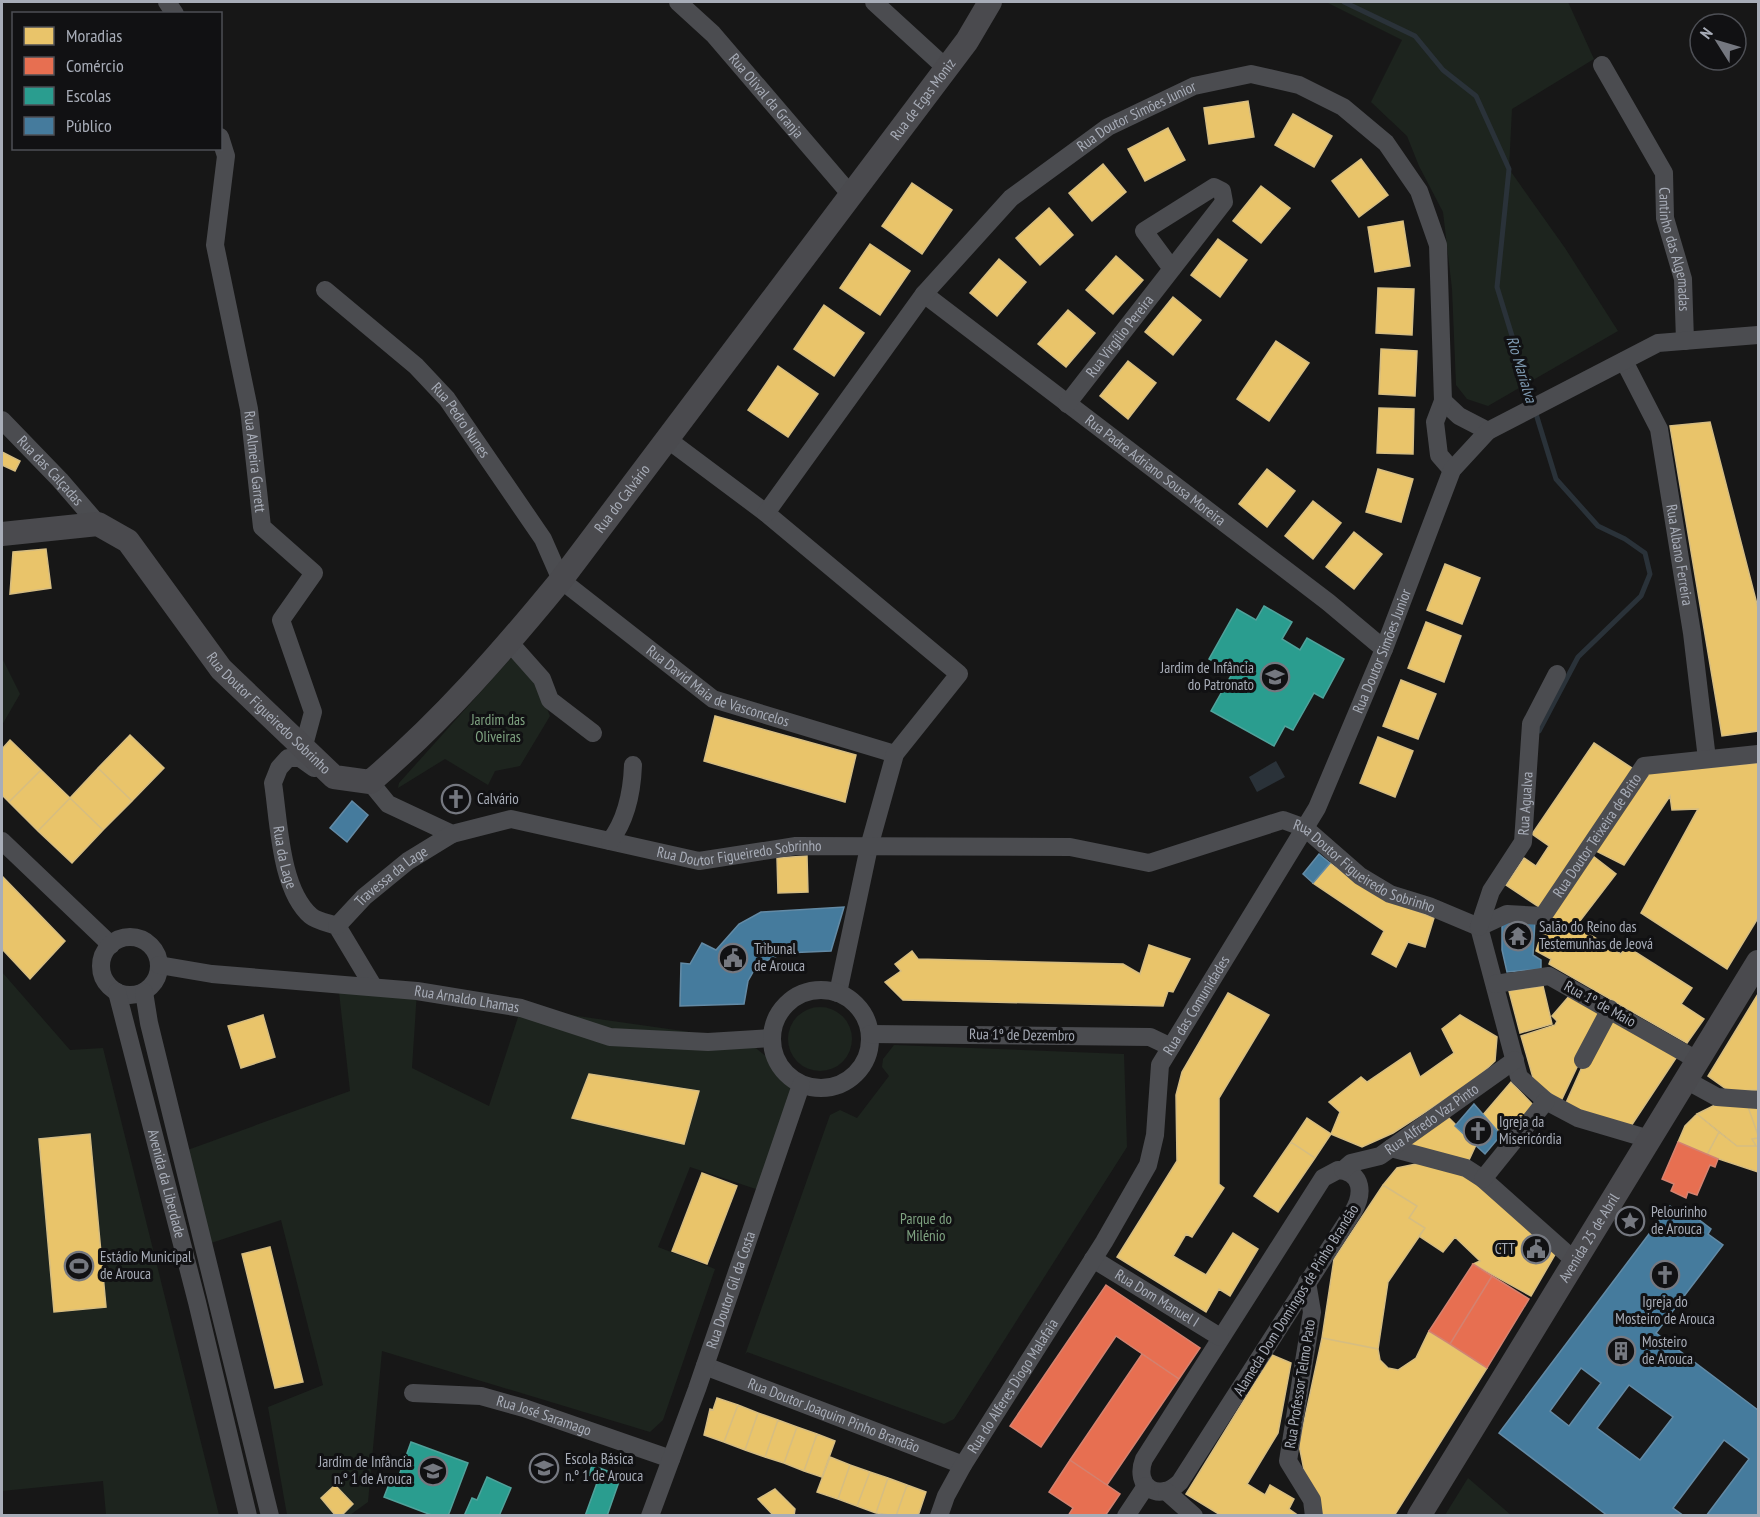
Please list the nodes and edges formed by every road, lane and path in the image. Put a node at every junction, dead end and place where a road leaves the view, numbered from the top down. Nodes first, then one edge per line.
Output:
1 (678, 2) edge
2 (874, 2) edge
3 (990, 2) edge
4 (1602, 65) dead end
5 (946, 68) junction
6 (222, 143) edge
7 (851, 195) junction
8 (1172, 270) junction
9 (326, 290) dead end
10 (924, 294) junction
11 (1758, 335) edge
12 (1685, 341) junction
13 (1624, 361) junction
14 (1443, 401) junction
15 (1067, 404) junction
16 (2, 420) edge
17 (1488, 431) junction
18 (667, 439) junction
19 (1452, 470) junction
20 (766, 513) junction
21 (98, 524) junction
22 (2, 534) edge
23 (561, 580) junction
24 (510, 643) junction
25 (1384, 649) junction
26 (1557, 674) dead end
27 (592, 733) dead end
28 (303, 749) junction
29 (895, 754) junction
30 (1758, 754) edge
31 (1707, 759) junction
32 (633, 765) dead end
33 (340, 777) junction
34 (370, 782) junction
35 (1305, 828) junction
36 (452, 834) junction
37 (2, 841) edge
38 (610, 841) junction
39 (869, 847) junction
40 (337, 926) junction
41 (1479, 927) junction
42 (111, 945) junction
43 (1758, 962) edge
44 (159, 965) junction
45 (1495, 984) junction
46 (373, 986) junction
47 (117, 992) junction
48 (144, 992) junction
49 (838, 993) junction
50 (1610, 1009) junction
51 (870, 1034) junction
52 (771, 1038) junction
53 (1171, 1047) junction
54 (1515, 1060) junction
55 (1583, 1060) dead end
56 (1692, 1070) junction
57 (801, 1085) junction
58 (1758, 1100) edge
59 (1546, 1101) junction
60 (1649, 1139) junction
61 (1390, 1148) junction
62 (1343, 1170) junction
63 (1483, 1179) junction
64 (1093, 1259) junction
65 (1574, 1260) junction
66 (1307, 1282) junction
67 (1220, 1337) junction
68 (705, 1366) junction
69 (413, 1393) dead end
70 (671, 1459) junction
71 (963, 1465) junction
72 (1146, 1486) junction
73 (1167, 1492) junction
74 (658, 1496) junction
75 (248, 1515) edge
76 (270, 1515) edge
77 (650, 1515) edge
78 (665, 1515) edge
79 (939, 1515) edge
80 (1126, 1515) edge
81 (1194, 1515) edge
82 (1314, 1515) edge
83 (1419, 1515) edge

1 - 7 street, Rua Olival da Granja
2 - 5 street
3 - 5 street, Rua de Egas Moniz
4 - 12 street, Cantinho das Algemadas
5 - 7 street, Rua de Egas Moniz
6 - 28 street, Rua Almeira Garrett
7 - 18 street, Rua do Calvário
8 - 8 street, Rua Virgílio Pereira
8 - 15 street, Rua Virgílio Pereira
9 - 23 street, Rua Pedro Nunes
10 - 14 street, Rua Doutor Simões Junior
10 - 15 street, Rua Padre Adriano Sousa Moreira
10 - 20 street, Rua Doutor Simões Junior
11 - 12 street, Rua Doutor Simões Junior
12 - 13 street, Rua Doutor Simões Junior
13 - 17 street, Rua Doutor Simões Junior
13 - 31 street, Rua Albano Ferreira
14 - 17 street
14 - 19 street, Rua Doutor Simões Junior
15 - 25 street, Rua Padre Adriano Sousa Moreira
16 - 21 street, Rua das Calçadas
17 - 19 street, Rua Doutor Simões Junior
18 - 20 street
18 - 23 street, Rua do Calvário
19 - 25 street, Rua Doutor Simões Junior
20 - 29 street
21 - 22 street
21 - 28 street, Rua Doutor Figueiredo Sobrinho
23 - 24 street, Rua do Calvário
23 - 29 street, Rua David Maia de Vasconcelos
24 - 27 street
24 - 34 street, Rua do Calvário
25 - 35 street, Rua Doutor Simões Junior
26 - 41 street, Rua Agualva
28 - 33 street, Rua Doutor Figueiredo Sobrinho
29 - 39 street
30 - 31 street, Rua Doutor Teixeira de Brito
31 - 41 street, Rua Doutor Teixeira de Brito
32 - 38 street
33 - 34 street, Rua Doutor Figueiredo Sobrinho
33 - 40 street, Rua da Lage
34 - 36 street
35 - 39 street, Rua Doutor Figueiredo Sobrinho
35 - 41 street, Rua Doutor Figueiredo Sobrinho
35 - 53 street, Rua das Comunidades
36 - 38 street, Rua Doutor Figueiredo Sobrinho
36 - 40 street, Travessa da Lage
37 - 42 street
38 - 39 street, Rua Doutor Figueiredo Sobrinho
39 - 49 street
40 - 46 street
41 - 45 street
42 - 44 street
42 - 47 street
43 - 56 street, Avenida 25 de Abril
44 - 46 street, Rua Arnaldo Lhamas
44 - 48 street
45 - 50 street, Rua 1º de Maio
45 - 54 street
46 - 52 street, Rua Arnaldo Lhamas
47 - 48 street
47 - 75 street, Avenida da Liberdade
48 - 76 street, Avenida da Liberdade
49 - 51 street
49 - 52 street
50 - 55 street
50 - 56 street, Rua 1º de Maio
51 - 53 street, Rua 1º de Dezembro
51 - 57 street
52 - 57 street
53 - 64 street, Rua das Comunidades
54 - 59 street
54 - 61 street, Rua Alfredo Vaz Pinto
56 - 58 street, Rua 1º de Maio
56 - 60 street, Avenida 25 de Abril
57 - 68 street, Rua Doutor Gil da Costa
59 - 60 street
59 - 63 street
60 - 65 street, Avenida 25 de Abril
61 - 62 street, Rua Alfredo Vaz Pinto
61 - 63 street
62 - 66 street, Alameda Dom Domingos de Pinho Brandão
62 - 67 street
63 - 65 street
64 - 67 street, Rua Dom Manuel I
64 - 71 street, Rua do Alferes Diogo Malafaia
65 - 83 street, Avenida 25 de Abril
66 - 73 street, Alameda Dom Domingos de Pinho Brandão
66 - 82 street, Rua Professor Telmo Pato
67 - 72 street
68 - 70 street, Rua Doutor Gil da Costa
68 - 71 street, Rua Doutor Joaquim Pinho Brandão
69 - 70 street, Rua José Saramago
70 - 74 street, Rua Doutor Gil da Costa
71 - 79 street, Rua do Alferes Diogo Malafaia
72 - 73 street
72 - 80 street
73 - 81 street
74 - 77 street, Rua Doutor Gil da Costa
74 - 78 street

